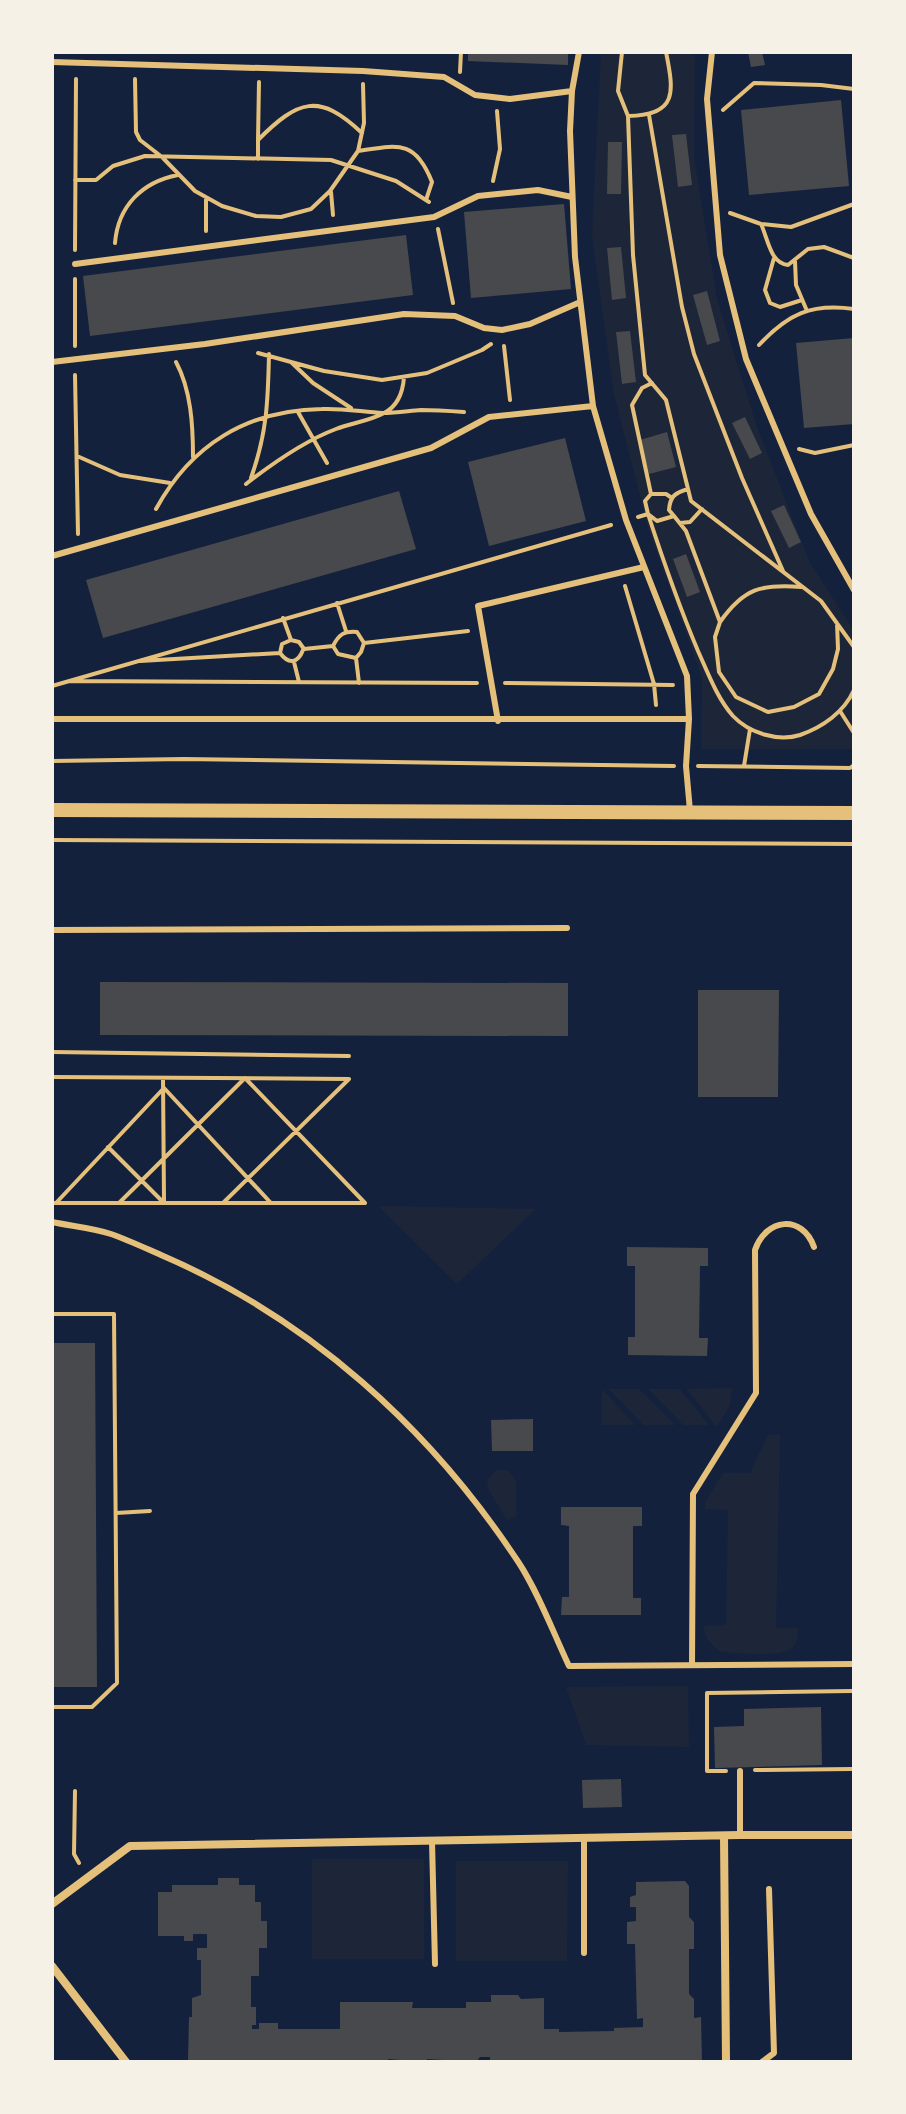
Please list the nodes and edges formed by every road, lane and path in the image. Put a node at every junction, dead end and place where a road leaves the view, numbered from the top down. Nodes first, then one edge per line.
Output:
1 (579, 52) edge
2 (622, 52) edge
3 (666, 52) edge
4 (712, 52) edge
5 (52, 62) edge
6 (76, 63) junction
7 (134, 64) junction
8 (260, 68) junction
9 (363, 71) junction
10 (854, 89) edge
11 (572, 91) junction
12 (495, 97) junction
13 (649, 115) junction
14 (628, 116) junction
15 (709, 122) junction
16 (362, 133) junction
17 (258, 140) junction
18 (358, 151) junction
19 (162, 157) junction
20 (258, 159) junction
21 (348, 165) junction
22 (178, 175) junction
23 (75, 180) junction
24 (330, 191) junction
25 (487, 195) junction
26 (206, 197) junction
27 (572, 197) junction
28 (426, 200) junction
29 (854, 204) edge
30 (716, 208) junction
31 (434, 217) junction
32 (761, 224) junction
33 (335, 230) junction
34 (208, 247) junction
35 (774, 258) junction
36 (854, 258) edge
37 (118, 259) junction
38 (795, 261) junction
39 (75, 264) junction
40 (802, 300) junction
41 (578, 303) junction
42 (854, 309) edge
43 (807, 311) junction
44 (455, 316) junction
45 (502, 330) junction
46 (268, 334) junction
47 (503, 340) junction
48 (168, 348) junction
49 (256, 353) dead end
50 (269, 355) junction
51 (75, 359) junction
52 (746, 359) junction
53 (290, 361) junction
54 (52, 362) edge
55 (404, 377) junction
56 (652, 383) junction
57 (499, 406) dead end
58 (593, 406) junction
59 (353, 410) junction
60 (298, 412) junction
61 (468, 412) dead end
62 (385, 413) junction
63 (268, 418) junction
64 (314, 439) junction
65 (782, 444) junction
66 (854, 445) edge
67 (77, 456) junction
68 (193, 457) junction
69 (334, 476) junction
70 (250, 481) junction
71 (170, 483) junction
72 (241, 488) dead end
73 (688, 489) junction
74 (651, 494) junction
75 (672, 498) junction
76 (702, 509) junction
77 (674, 516) dead end
78 (680, 523) dead end
79 (146, 529) junction
80 (79, 548) junction
81 (52, 556) edge
82 (644, 567) junction
83 (621, 572) junction
84 (783, 572) junction
85 (803, 587) junction
86 (854, 590) edge
87 (337, 603) dead end
88 (283, 618) dead end
89 (720, 622) dead end
90 (482, 629) junction
91 (346, 631) junction
92 (291, 640) junction
93 (364, 643) junction
94 (333, 646) junction
95 (854, 647) edge
96 (304, 649) junction
97 (280, 653) junction
98 (356, 658) junction
99 (129, 662) dead end
100 (294, 662) junction
101 (64, 681) dead end
102 (299, 682) junction
103 (359, 683) junction
104 (491, 683) junction
105 (654, 684) junction
106 (687, 685) junction
107 (854, 690) edge
108 (840, 711) junction
109 (52, 719) edge
110 (657, 719) junction
111 (689, 719) junction
112 (498, 721) junction
113 (750, 729) junction
114 (854, 733) edge
115 (52, 761) edge
116 (854, 765) edge
117 (686, 766) junction
118 (744, 767) junction
119 (52, 810) edge
120 (854, 813) edge
121 (690, 814) junction
122 (52, 840) edge
123 (854, 844) edge
124 (567, 928) dead end
125 (52, 930) edge
126 (52, 1052) edge
127 (349, 1056) dead end
128 (52, 1077) edge
129 (163, 1078) junction
130 (245, 1078) junction
131 (164, 1088) junction
132 (198, 1124) junction
133 (296, 1131) junction
134 (108, 1147) junction
135 (164, 1158) junction
136 (248, 1178) junction
137 (142, 1180) junction
138 (164, 1202) junction
139 (224, 1202) junction
140 (270, 1202) junction
141 (54, 1203) edge
142 (119, 1203) junction
143 (52, 1222) edge
144 (814, 1247) dead end
145 (52, 1314) edge
146 (150, 1511) dead end
147 (116, 1513) junction
148 (854, 1664) edge
149 (692, 1665) junction
150 (852, 1691) dead end
151 (52, 1707) edge
152 (852, 1769) edge
153 (740, 1771) junction
154 (75, 1791) dead end
155 (740, 1835) junction
156 (854, 1835) edge
157 (724, 1836) junction
158 (584, 1838) junction
159 (432, 1841) junction
160 (87, 1878) junction
161 (769, 1889) dead end
162 (52, 1904) edge
163 (584, 1953) dead end
164 (435, 1964) dead end
165 (52, 1966) edge
166 (126, 2062) edge
167 (726, 2062) edge
168 (762, 2062) edge

1 - 11 lane
2 - 14 path
3 - 13 path
4 - 15 lane
5 - 6 lane
6 - 7 lane
6 - 23 path
7 - 8 lane
7 - 19 path
8 - 9 lane
8 - 17 path
9 - 12 lane
9 - 16 path
10 - 15 path
11 - 12 lane
11 - 27 lane
12 - 25 path
13 - 14 path
13 - 84 path
14 - 56 path
15 - 30 lane
16 - 17 path
16 - 18 path
17 - 20 path
18 - 21 path
18 - 28 path
19 - 20 path
19 - 22 path
19 - 23 path
20 - 21 path
21 - 24 path
21 - 28 path
22 - 26 path
22 - 37 path
23 - 39 path
24 - 26 path
24 - 33 path
25 - 27 lane
25 - 31 lane
26 - 34 path
27 - 41 lane
28 - 31 path
29 - 32 path
30 - 32 path
30 - 52 lane
31 - 33 lane
31 - 44 path
32 - 35 path
33 - 34 lane
34 - 37 lane
35 - 38 path
35 - 40 path
36 - 38 path
37 - 39 lane
38 - 40 path
39 - 51 path
40 - 43 path
41 - 45 lane
41 - 58 lane
42 - 43 path
43 - 52 path
44 - 45 lane
44 - 46 lane
45 - 47 path
46 - 48 lane
46 - 50 path
47 - 55 path
47 - 57 path
48 - 51 lane
48 - 68 path
49 - 50 path
50 - 53 path
50 - 63 path
51 - 54 lane
51 - 67 path
52 - 65 lane
53 - 55 path
53 - 59 path
55 - 62 path
56 - 73 path
56 - 74 path
58 - 69 lane
58 - 82 lane
59 - 60 path
59 - 62 path
60 - 63 path
60 - 64 path
61 - 62 path
62 - 64 path
63 - 68 path
63 - 70 path
64 - 69 path
64 - 70 path
65 - 66 path
65 - 86 lane
67 - 71 path
67 - 80 path
68 - 71 path
69 - 79 lane
70 - 72 path
71 - 79 path
73 - 75 path
73 - 76 path
74 - 75 path
74 - 113 path
75 - 77 path
76 - 78 path
76 - 84 path
79 - 80 lane
80 - 81 lane
82 - 83 lane
82 - 106 lane
83 - 90 lane
83 - 105 path
84 - 85 path
85 - 89 path
85 - 95 path
87 - 91 path
88 - 92 path
90 - 93 path
90 - 104 lane
91 - 93 path
91 - 94 path
92 - 96 path
92 - 97 path
93 - 98 path
94 - 96 path
94 - 98 path
96 - 100 path
97 - 99 path
97 - 100 path
98 - 103 path
100 - 102 path
101 - 102 path
102 - 103 path
103 - 104 path
104 - 105 path
104 - 112 lane
105 - 106 path
105 - 110 path
106 - 111 lane
107 - 108 path
108 - 113 path
108 - 114 path
109 - 112 lane
110 - 111 lane
110 - 112 lane
111 - 117 lane
113 - 118 path
115 - 117 path
116 - 118 path
117 - 118 path
117 - 121 lane
119 - 121 street
120 - 121 street
122 - 123 path
124 - 125 lane
126 - 127 path
128 - 129 path
129 - 130 path
129 - 131 path
130 - 132 path
130 - 133 path
130 - 133 path
131 - 132 path
131 - 134 path
131 - 135 path
132 - 135 path
132 - 136 path
133 - 136 path
133 - 140 path
134 - 137 path
134 - 141 path
135 - 137 path
135 - 138 path
136 - 139 path
136 - 140 path
137 - 138 path
137 - 142 path
138 - 139 path
138 - 142 path
139 - 140 path
141 - 142 path
143 - 149 lane
144 - 149 lane
145 - 147 path
146 - 147 path
147 - 151 path
148 - 149 lane
150 - 153 path
152 - 153 path
153 - 155 lane
154 - 160 path
155 - 156 street
155 - 157 street
157 - 158 street
157 - 167 street
158 - 159 street
158 - 163 lane
159 - 160 street
159 - 164 lane
160 - 162 street
161 - 168 lane
165 - 166 street

